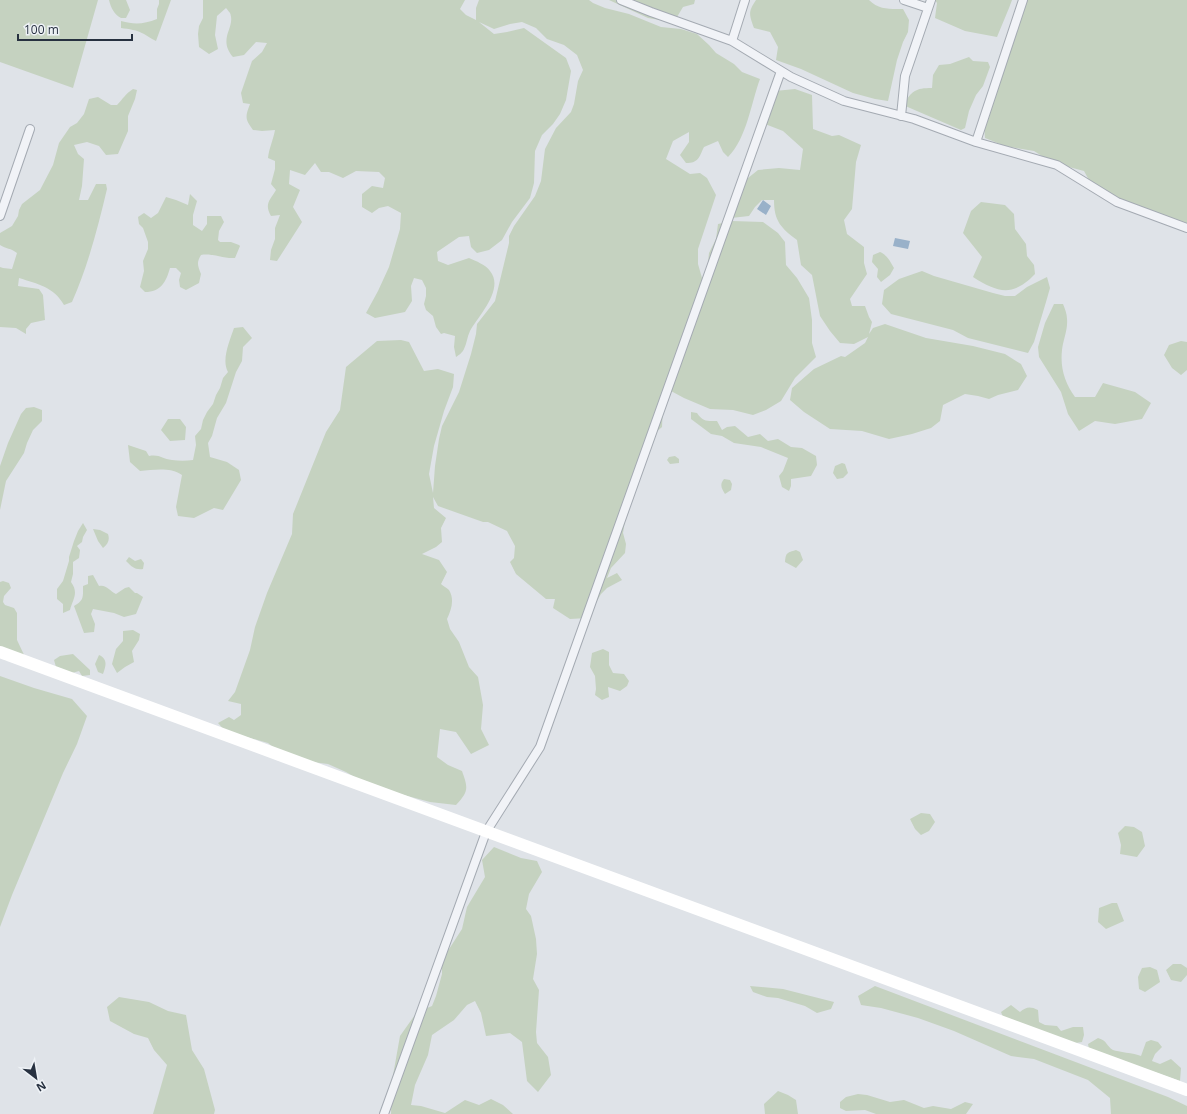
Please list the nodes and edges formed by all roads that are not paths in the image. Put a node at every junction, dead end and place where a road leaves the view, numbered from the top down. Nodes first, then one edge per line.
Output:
1 (621, 0) edge
2 (745, 0) edge
3 (904, 0) edge
4 (1023, 0) edge
5 (929, 4) edge
6 (732, 41) junction
7 (781, 71) junction
8 (901, 116) junction
9 (30, 129) dead end
10 (976, 142) junction
11 (0, 216) edge
12 (1187, 228) edge
13 (0, 652) edge
14 (486, 832) junction
15 (1187, 1090) edge
16 (384, 1114) edge

1 - 6 street
2 - 6 street
3 - 5 street
4 - 10 street
5 - 8 street
6 - 7 street
7 - 8 street
7 - 14 street
8 - 10 street
9 - 11 street
10 - 12 street
13 - 14 street
14 - 15 street
14 - 16 street

